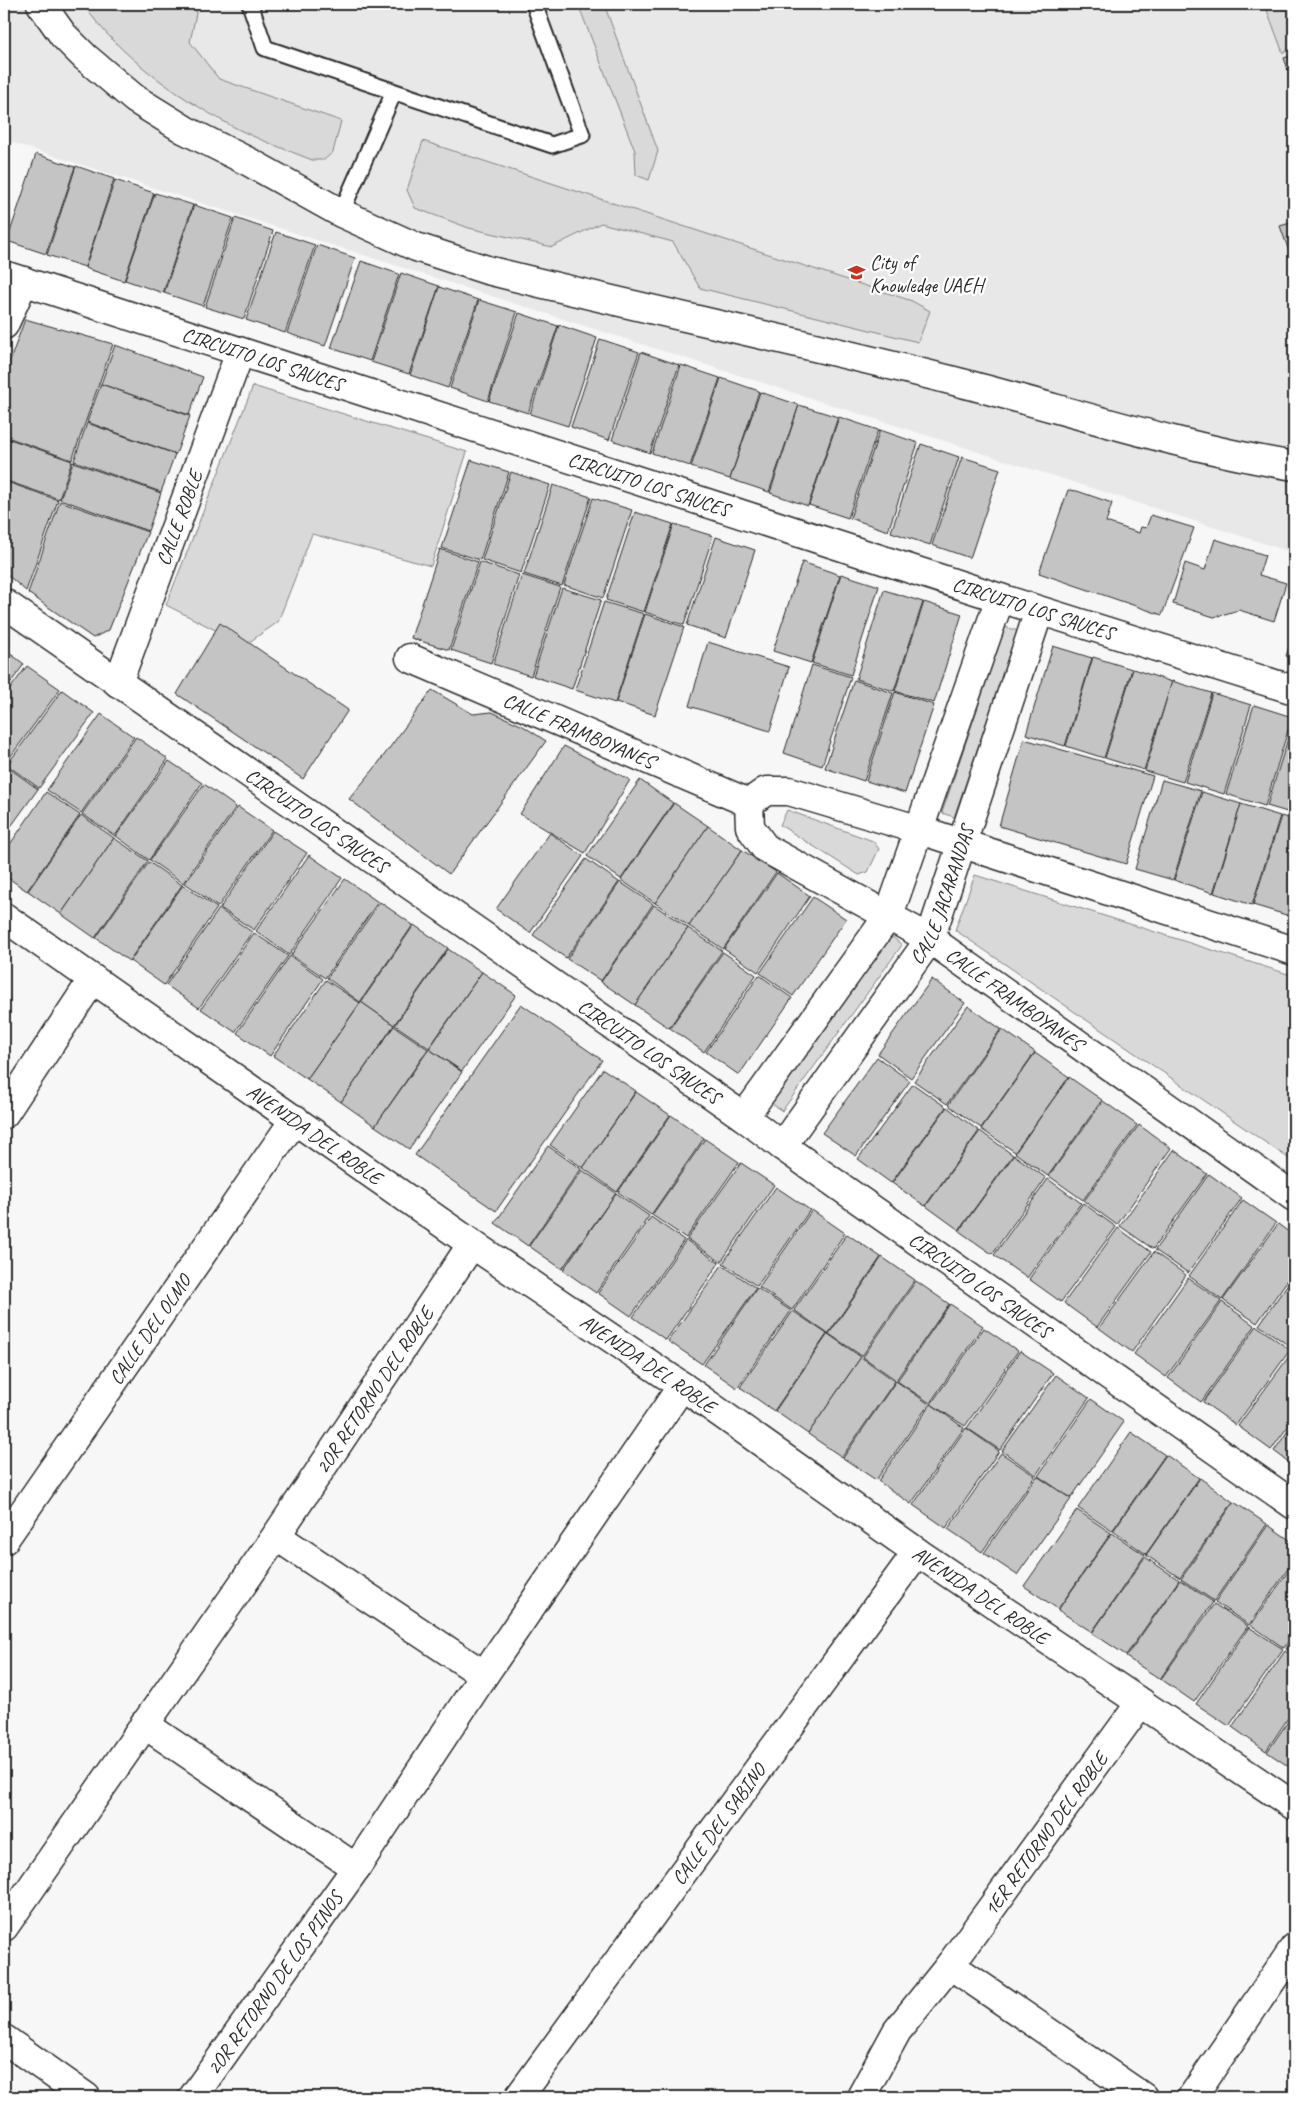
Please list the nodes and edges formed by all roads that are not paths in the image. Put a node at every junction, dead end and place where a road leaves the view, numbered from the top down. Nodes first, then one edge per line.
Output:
1 (41, 4) edge
2 (250, 4) edge
3 (534, 4) edge
4 (394, 92) junction
5 (340, 213) junction
6 (14, 278) edge
7 (4, 325) edge
8 (240, 352) junction
9 (1294, 466) edge
10 (1000, 598) junction
11 (4, 603) edge
12 (1039, 611) junction
13 (410, 658) dead end
14 (118, 683) junction
15 (1294, 690) edge
16 (749, 804) junction
17 (920, 830) junction
18 (962, 844) junction
19 (889, 915) junction
20 (4, 917) edge
21 (930, 939) junction
22 (1294, 951) edge
23 (93, 979) junction
24 (4, 1114) edge
25 (744, 1117) junction
26 (295, 1119) junction
27 (782, 1146) junction
28 (1294, 1197) edge
29 (472, 1244) junction
30 (682, 1386) junction
31 (1294, 1504) edge
32 (276, 1536) junction
33 (4, 1540) edge
34 (917, 1552) junction
35 (484, 1675) junction
36 (1141, 1702) junction
37 (144, 1724) junction
38 (1294, 1806) edge
39 (356, 1868) junction
40 (4, 1927) edge
41 (1294, 1948) edge
42 (950, 1965) junction
43 (4, 2039) edge
44 (86, 2097) edge
45 (193, 2097) edge
46 (519, 2097) edge
47 (861, 2097) edge
48 (1144, 2097) edge
49 (1192, 2097) edge

1 - 5 street
2 - 4 lane
3 - 4 lane
4 - 5 lane
5 - 9 street
6 - 7 street
6 - 8 street, CIRCUITO LOS SAUCES
8 - 10 street, CIRCUITO LOS SAUCES
8 - 14 street, CALLE ROBLE
10 - 12 street, CIRCUITO LOS SAUCES
10 - 17 street, CALLE JACARANDAS
11 - 14 street, CIRCUITO LOS SAUCES
12 - 15 street, CIRCUITO LOS SAUCES
12 - 18 street, CALLE JACARANDAS
13 - 16 street, CALLE FRAMBOYANES
14 - 25 street, CIRCUITO LOS SAUCES
16 - 17 street
16 - 19 street, CALLE FRAMBOYANES
17 - 18 street
17 - 19 street, CALLE JACARANDAS
18 - 21 street, CALLE JACARANDAS
18 - 22 street
19 - 21 street, CALLE FRAMBOYANES
19 - 25 street, CALLE JACARANDAS
20 - 23 street, AVENIDA DEL ROBLE
21 - 27 street, CALLE JACARANDAS
21 - 28 street, CALLE FRAMBOYANES
23 - 24 street
23 - 26 street, AVENIDA DEL ROBLE
25 - 27 street, CIRCUITO LOS SAUCES
26 - 29 street, AVENIDA DEL ROBLE
26 - 33 street, CALLE DEL OLMO
27 - 31 street, CIRCUITO LOS SAUCES
29 - 30 street, AVENIDA DEL ROBLE
29 - 32 street, 2OR RETORNO DEL ROBLE
30 - 34 street, AVENIDA DEL ROBLE
30 - 35 street
32 - 35 street
32 - 37 street, 2OR RETORNO DEL ROBLE
34 - 36 street, AVENIDA DEL ROBLE
34 - 46 street, CALLE DEL SABINO
35 - 39 street, 2OR RETORNO DE LOS PINOS
36 - 38 street, AVENIDA DEL ROBLE
36 - 42 street, 1ER RETORNO DEL ROBLE
37 - 39 street
37 - 40 street
39 - 45 street, 2OR RETORNO DE LOS PINOS
41 - 49 street
42 - 47 street, 1ER RETORNO DEL ROBLE
42 - 48 street
43 - 44 street

